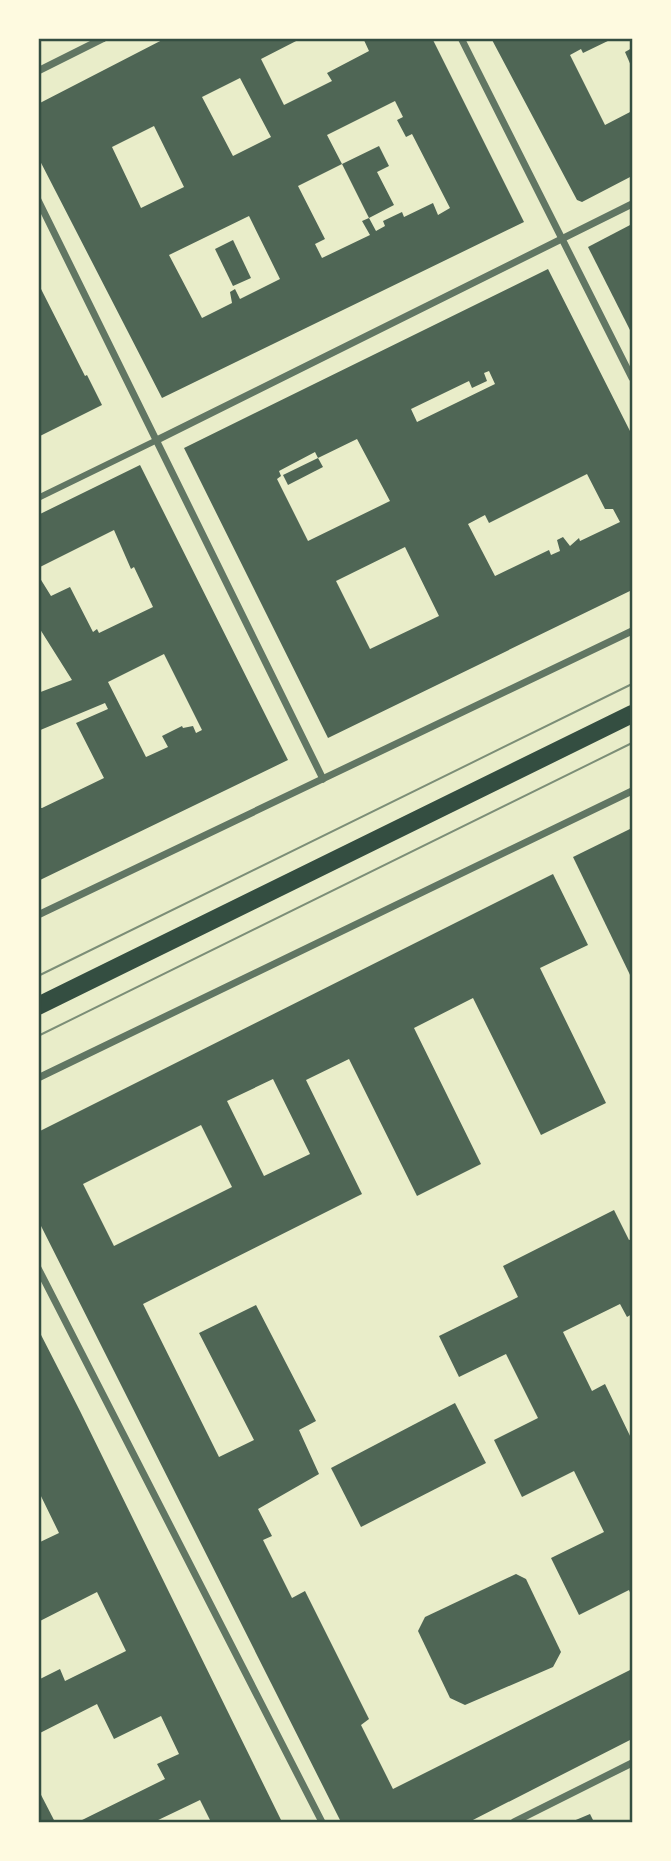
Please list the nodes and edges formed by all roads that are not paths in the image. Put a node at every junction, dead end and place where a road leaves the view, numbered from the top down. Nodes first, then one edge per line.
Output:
1 (104, 38) edge
2 (461, 38) edge
3 (38, 71) edge
4 (38, 200) edge
5 (632, 204) edge
6 (561, 239) junction
7 (632, 378) edge
8 (157, 440) junction
9 (38, 498) edge
10 (632, 631) edge
11 (632, 714) edge
12 (323, 779) junction
13 (632, 791) edge
14 (38, 915) edge
15 (38, 1006) edge
16 (38, 1078) edge
17 (38, 1268) edge
18 (632, 1763) edge
19 (323, 1822) edge
20 (514, 1822) edge

1 - 3 street
2 - 6 street
4 - 8 street
5 - 6 street
6 - 7 street
6 - 8 street
8 - 9 street
8 - 12 street
10 - 12 street
11 - 15 main road
12 - 14 street
13 - 16 street
17 - 19 street
18 - 20 street

